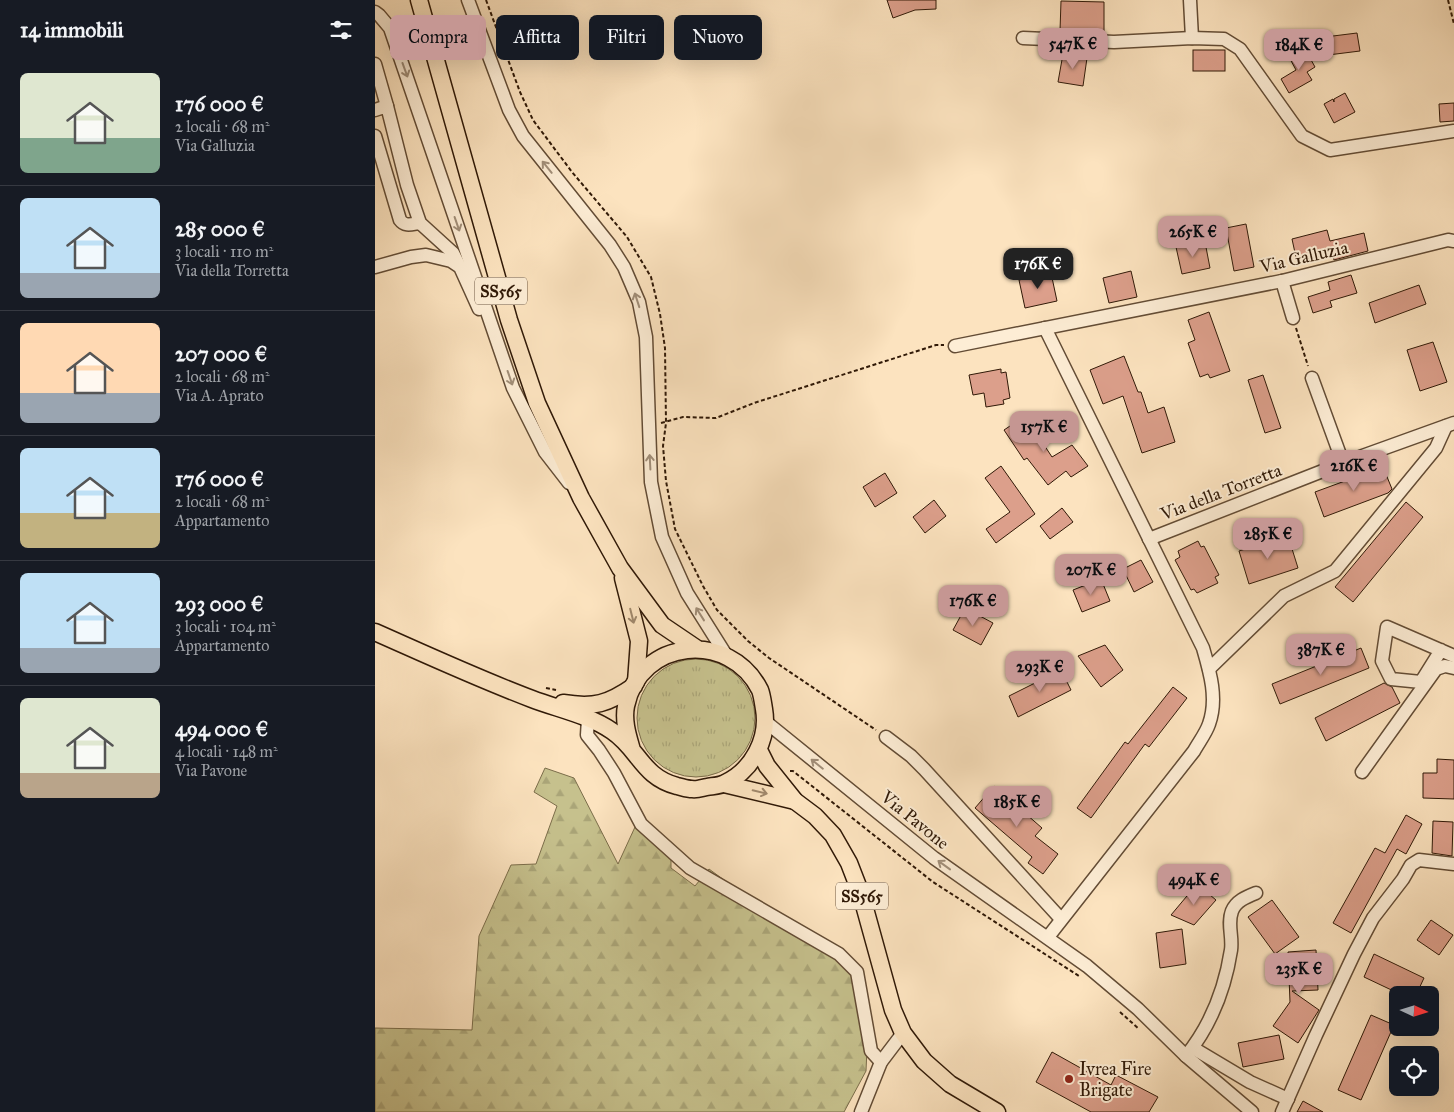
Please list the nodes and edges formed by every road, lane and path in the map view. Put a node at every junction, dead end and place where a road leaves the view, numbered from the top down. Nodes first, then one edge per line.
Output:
1 (419, 0) edge
2 (469, 0) edge
3 (1190, 0) edge
4 (1448, 0) edge
5 (375, 12) edge
6 (1454, 24) edge
7 (1023, 38) dead end
8 (1192, 38) junction
9 (375, 64) edge
10 (381, 108) edge
11 (1454, 131) edge
12 (375, 136) edge
13 (420, 223) junction
14 (1454, 241) edge
15 (375, 267) edge
16 (460, 267) junction
17 (1282, 281) junction
18 (1293, 318) joint
19 (1045, 328) junction
20 (955, 346) joint
21 (500, 348) junction
22 (1312, 378) joint
23 (666, 423) junction
24 (1450, 424) edge
25 (649, 425) junction
26 (1343, 463) junction
27 (581, 498) junction
28 (1149, 539) junction
29 (620, 568) junction
30 (375, 632) edge
31 (696, 648) junction
32 (1441, 650) junction
33 (726, 655) junction
34 (1454, 656) edge
35 (1454, 668) edge
36 (1209, 669) junction
37 (635, 684) junction
38 (531, 698) junction
39 (588, 719) junction
40 (766, 722) junction
41 (886, 737) joint
42 (632, 750) junction
43 (759, 750) junction
44 (1362, 772) dead end
45 (724, 784) junction
46 (795, 801) junction
47 (1454, 864) edge
48 (1256, 893) dead end
49 (1061, 919) junction
50 (1048, 937) junction
51 (903, 1033) junction
52 (1189, 1052) junction
53 (881, 1062) junction
54 (1288, 1099) junction
55 (1238, 1108) edge
56 (861, 1112) edge
57 (997, 1112) edge
58 (1252, 1112) edge
59 (1282, 1112) edge

1 - 27 main road, SS565
25 -> 2 street
3 - 8 street
4 - 6 path
5 -> 21 street
7 - 8 street
8 - 11 street
9 - 10 street
10 - 13 street
12 - 13 street
13 - 16 street
14 - 17 street, Via Galluzia
15 - 16 street
16 - 21 street
17 - 18 street
17 - 19 street, Via Galluzia
18 - 22 path
19 - 20 street, Via Galluzia
19 - 28 street
20 - 23 path
21 -> 27 street
22 - 26 street
23 - 25 path
23 - 41 path
24 - 26 street, Via della Torretta
24 - 36 street, Via della Torretta
33 -> 25 street
26 - 28 street, Via della Torretta
27 - 29 main road, SS565
28 - 36 street
29 - 31 main road, SS565
29 -> 37 main road, SS565
30 - 38 main road
31 - 33 main road, SS565
31 - 37 main road, SS565
32 - 32 street
32 - 34 street
33 - 40 main road, SS565
35 - 44 street
36 - 49 street
37 - 38 main road
37 - 42 main road, SS565
38 - 39 main road
39 - 42 main road
39 - 53 street
40 - 43 main road, SS565
50 -> 40 street, Via Pavone
41 - 49 street
42 - 45 main road, SS565
43 - 45 main road, SS565
43 - 46 main road, SS565
45 -> 46 main road, SS565
46 - 51 main road, SS565
47 - 54 street
48 - 52 street
49 - 50 street
50 - 52 street, Via Pavone
51 - 53 street
51 - 57 main road, SS565
52 - 54 street
52 - 55 street, Via Pavone
53 - 56 street
54 - 59 street
55 - 58 street, Via Pavone

